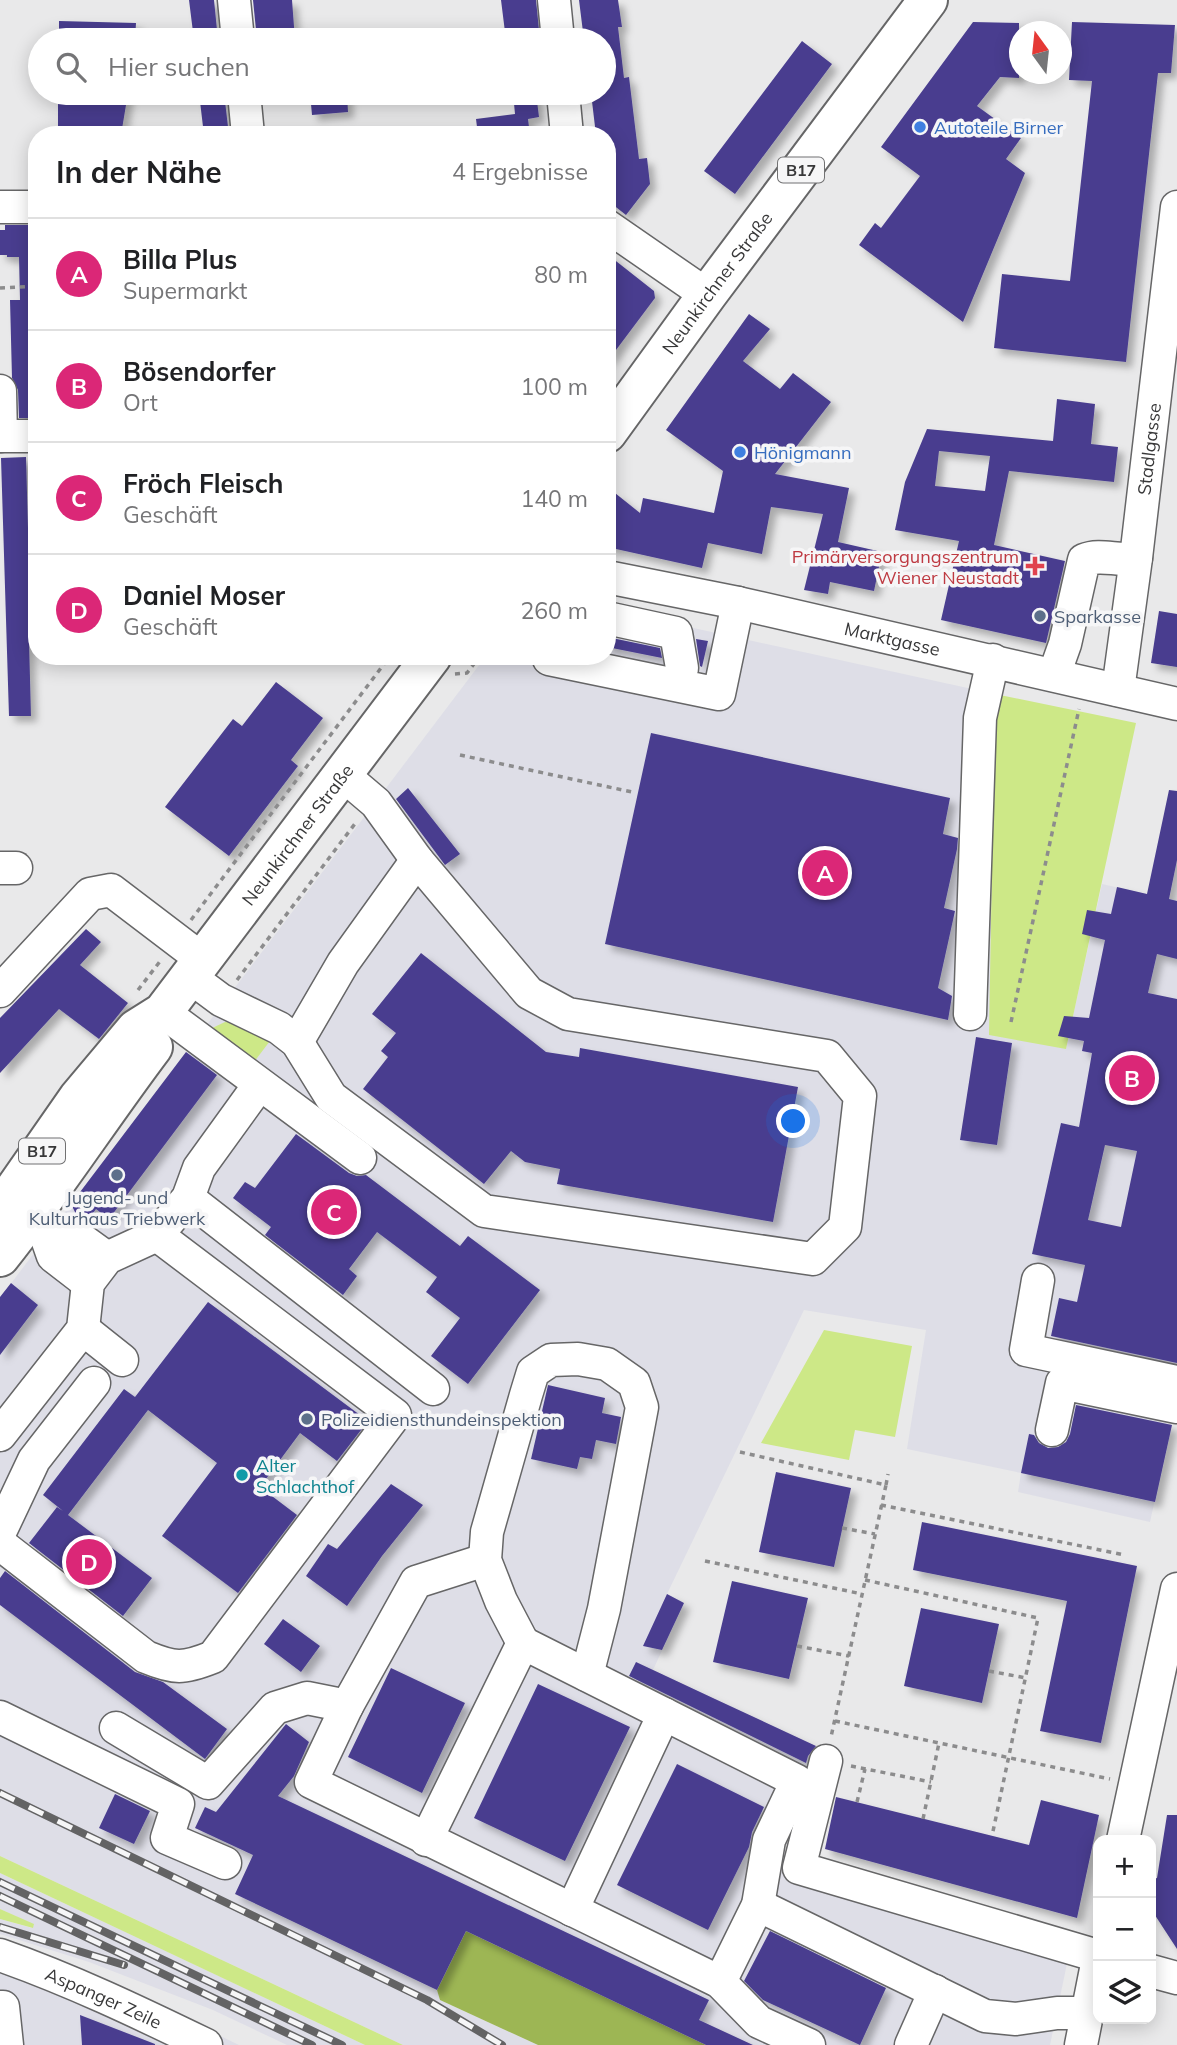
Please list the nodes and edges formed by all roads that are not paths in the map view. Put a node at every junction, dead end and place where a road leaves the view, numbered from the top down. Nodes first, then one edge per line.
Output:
1 (233, 0) edge
2 (554, 0) edge
3 (928, 0) edge
4 (236, 28) edge
5 (557, 28) edge
6 (245, 105) edge
7 (564, 105) edge
8 (247, 126) edge
9 (566, 126) edge
10 (0, 207) edge
11 (28, 207) edge
12 (1177, 207) edge
13 (616, 232) edge
14 (707, 295) junction
15 (0, 391) edge
16 (616, 421) edge
17 (0, 436) edge
18 (28, 436) edge
19 (1136, 558) junction
20 (616, 579) edge
21 (738, 603) junction
22 (616, 620) edge
23 (616, 653) edge
24 (993, 660) junction
25 (425, 665) edge
26 (585, 665) edge
27 (681, 668) junction
28 (1054, 675) junction
29 (1118, 690) junction
30 (719, 692) junction
31 (1177, 704) edge
32 (343, 775) junction
33 (417, 860) junction
34 (190, 959) junction
35 (0, 991) edge
36 (150, 1002) junction
37 (970, 1014) dead end
38 (297, 1042) junction
39 (259, 1085) junction
40 (360, 1158) dead end
41 (188, 1198) junction
42 (20, 1217) edge
43 (157, 1235) junction
44 (0, 1257) edge
45 (107, 1258) junction
46 (1038, 1280) dead end
47 (88, 1283) junction
48 (83, 1329) junction
49 (122, 1360) dead end
50 (1177, 1382) edge
51 (94, 1383) dead end
52 (433, 1389) dead end
53 (1177, 1407) edge
54 (1052, 1430) dead end
55 (1, 1434) edge
56 (34, 1460) junction
57 (0, 1532) edge
58 (0, 1544) edge
59 (485, 1560) junction
60 (1177, 1589) edge
61 (523, 1643) junction
62 (587, 1675) junction
63 (347, 1706) junction
64 (664, 1714) junction
65 (0, 1717) edge
66 (116, 1728) dead end
67 (826, 1761) road end
68 (1124, 1835) edge
69 (426, 1840) junction
70 (225, 1863) dead end
71 (758, 1905) junction
72 (572, 1910) junction
73 (0, 1955) edge
74 (1093, 1956) edge
75 (1097, 1961) edge
76 (1156, 1972) edge
77 (1177, 1978) edge
78 (720, 1982) junction
79 (934, 1991) junction
80 (0, 2007) edge
81 (1088, 2013) junction
82 (6, 2045) edge
83 (206, 2045) edge
84 (809, 2045) edge
85 (911, 2045) edge
86 (1081, 2045) edge

1 - 4 street
2 - 5 street
3 - 14 main road, Neunkirchner Straße / B17
6 - 8 street
7 - 9 street
10 - 11 street
12 - 19 street, Stadlgasse
13 - 14 street
14 - 16 main road, Neunkirchner Straße / B17
15 - 17 street
17 - 18 street
19 - 28 street
19 - 29 street, Stadlgasse
20 - 21 street, Marktgasse
21 - 24 street, Marktgasse
21 - 30 street
22 - 27 street
23 - 27 street
24 - 28 street, Marktgasse
24 - 37 street
25 - 32 main road, Neunkirchner Straße / B17
26 - 30 street
27 - 30 street
28 - 29 street, Marktgasse
29 - 31 street, Marktgasse
32 - 33 street
32 - 34 main road, Neunkirchner Straße / B17
33 - 38 street
33 - 38 street
34 - 35 street
34 - 36 main road, Neunkirchner Straße / B17
34 - 38 street
36 - 39 street
36 - 42 main road, Neunkirchner Straße / B17
39 - 40 street
39 - 41 street
41 - 43 street
41 - 52 street
42 - 44 main road, Neunkirchner Straße / B17
42 - 45 street
42 - 47 street
43 - 45 street
43 - 58 street
45 - 47 street
46 - 50 street
47 - 48 street
48 - 49 street
48 - 55 street
51 - 56 street
53 - 54 street
55 - 56 street
56 - 57 street
59 - 61 street
59 - 62 street
59 - 63 street
60 - 68 street
61 - 62 street
61 - 69 street
62 - 64 street
63 - 66 street
63 - 69 street
64 - 71 street
64 - 72 street
65 - 70 street
67 - 74 street
69 - 72 street
71 - 78 street
71 - 79 street
72 - 78 street
73 - 83 street, Aspanger Zeile
75 - 81 street
76 - 77 street
78 - 84 street
79 - 81 street
79 - 85 street
80 - 82 street
81 - 86 street

